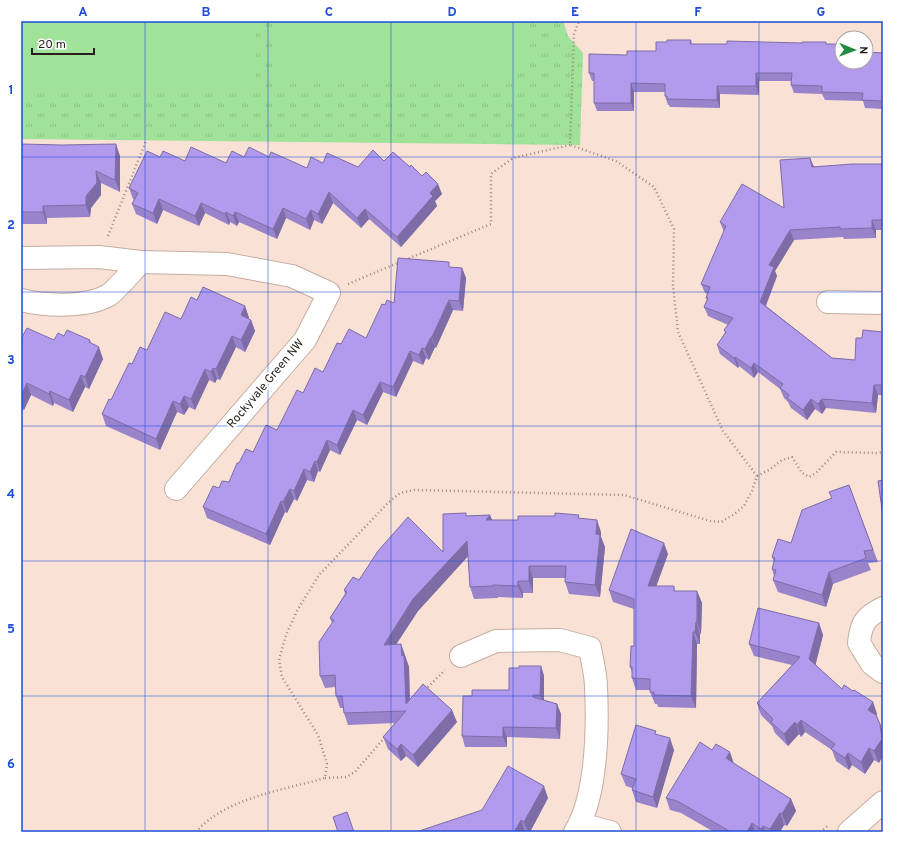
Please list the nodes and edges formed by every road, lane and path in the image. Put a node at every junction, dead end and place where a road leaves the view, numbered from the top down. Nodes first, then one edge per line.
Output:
1 (579, 21) edge
2 (146, 141) dead end
3 (570, 145) junction
4 (100, 257) junction
5 (21, 258) edge
6 (141, 262) junction
7 (329, 293) junction
8 (21, 300) edge
9 (828, 302) dead end
10 (883, 303) edge
11 (883, 452) edge
12 (757, 476) junction
13 (176, 489) dead end
14 (883, 608) edge
15 (461, 656) joint
16 (883, 672) edge
17 (422, 693) edge
18 (386, 736) edge
19 (326, 778) junction
20 (883, 802) edge
21 (578, 828) edge
22 (196, 832) edge
23 (610, 832) edge
24 (849, 832) edge

1 - 3 path
2 - 4 path
3 - 7 path
3 - 12 path
4 - 5 street
4 - 6 street
6 - 7 street
6 - 8 street
7 - 13 street, Rockyvale Green NW
9 - 10 street
11 - 12 path
12 - 19 path
14 - 16 street
15 - 17 path
15 - 21 street
18 - 19 path
19 - 22 path
20 - 24 street
21 - 23 street

